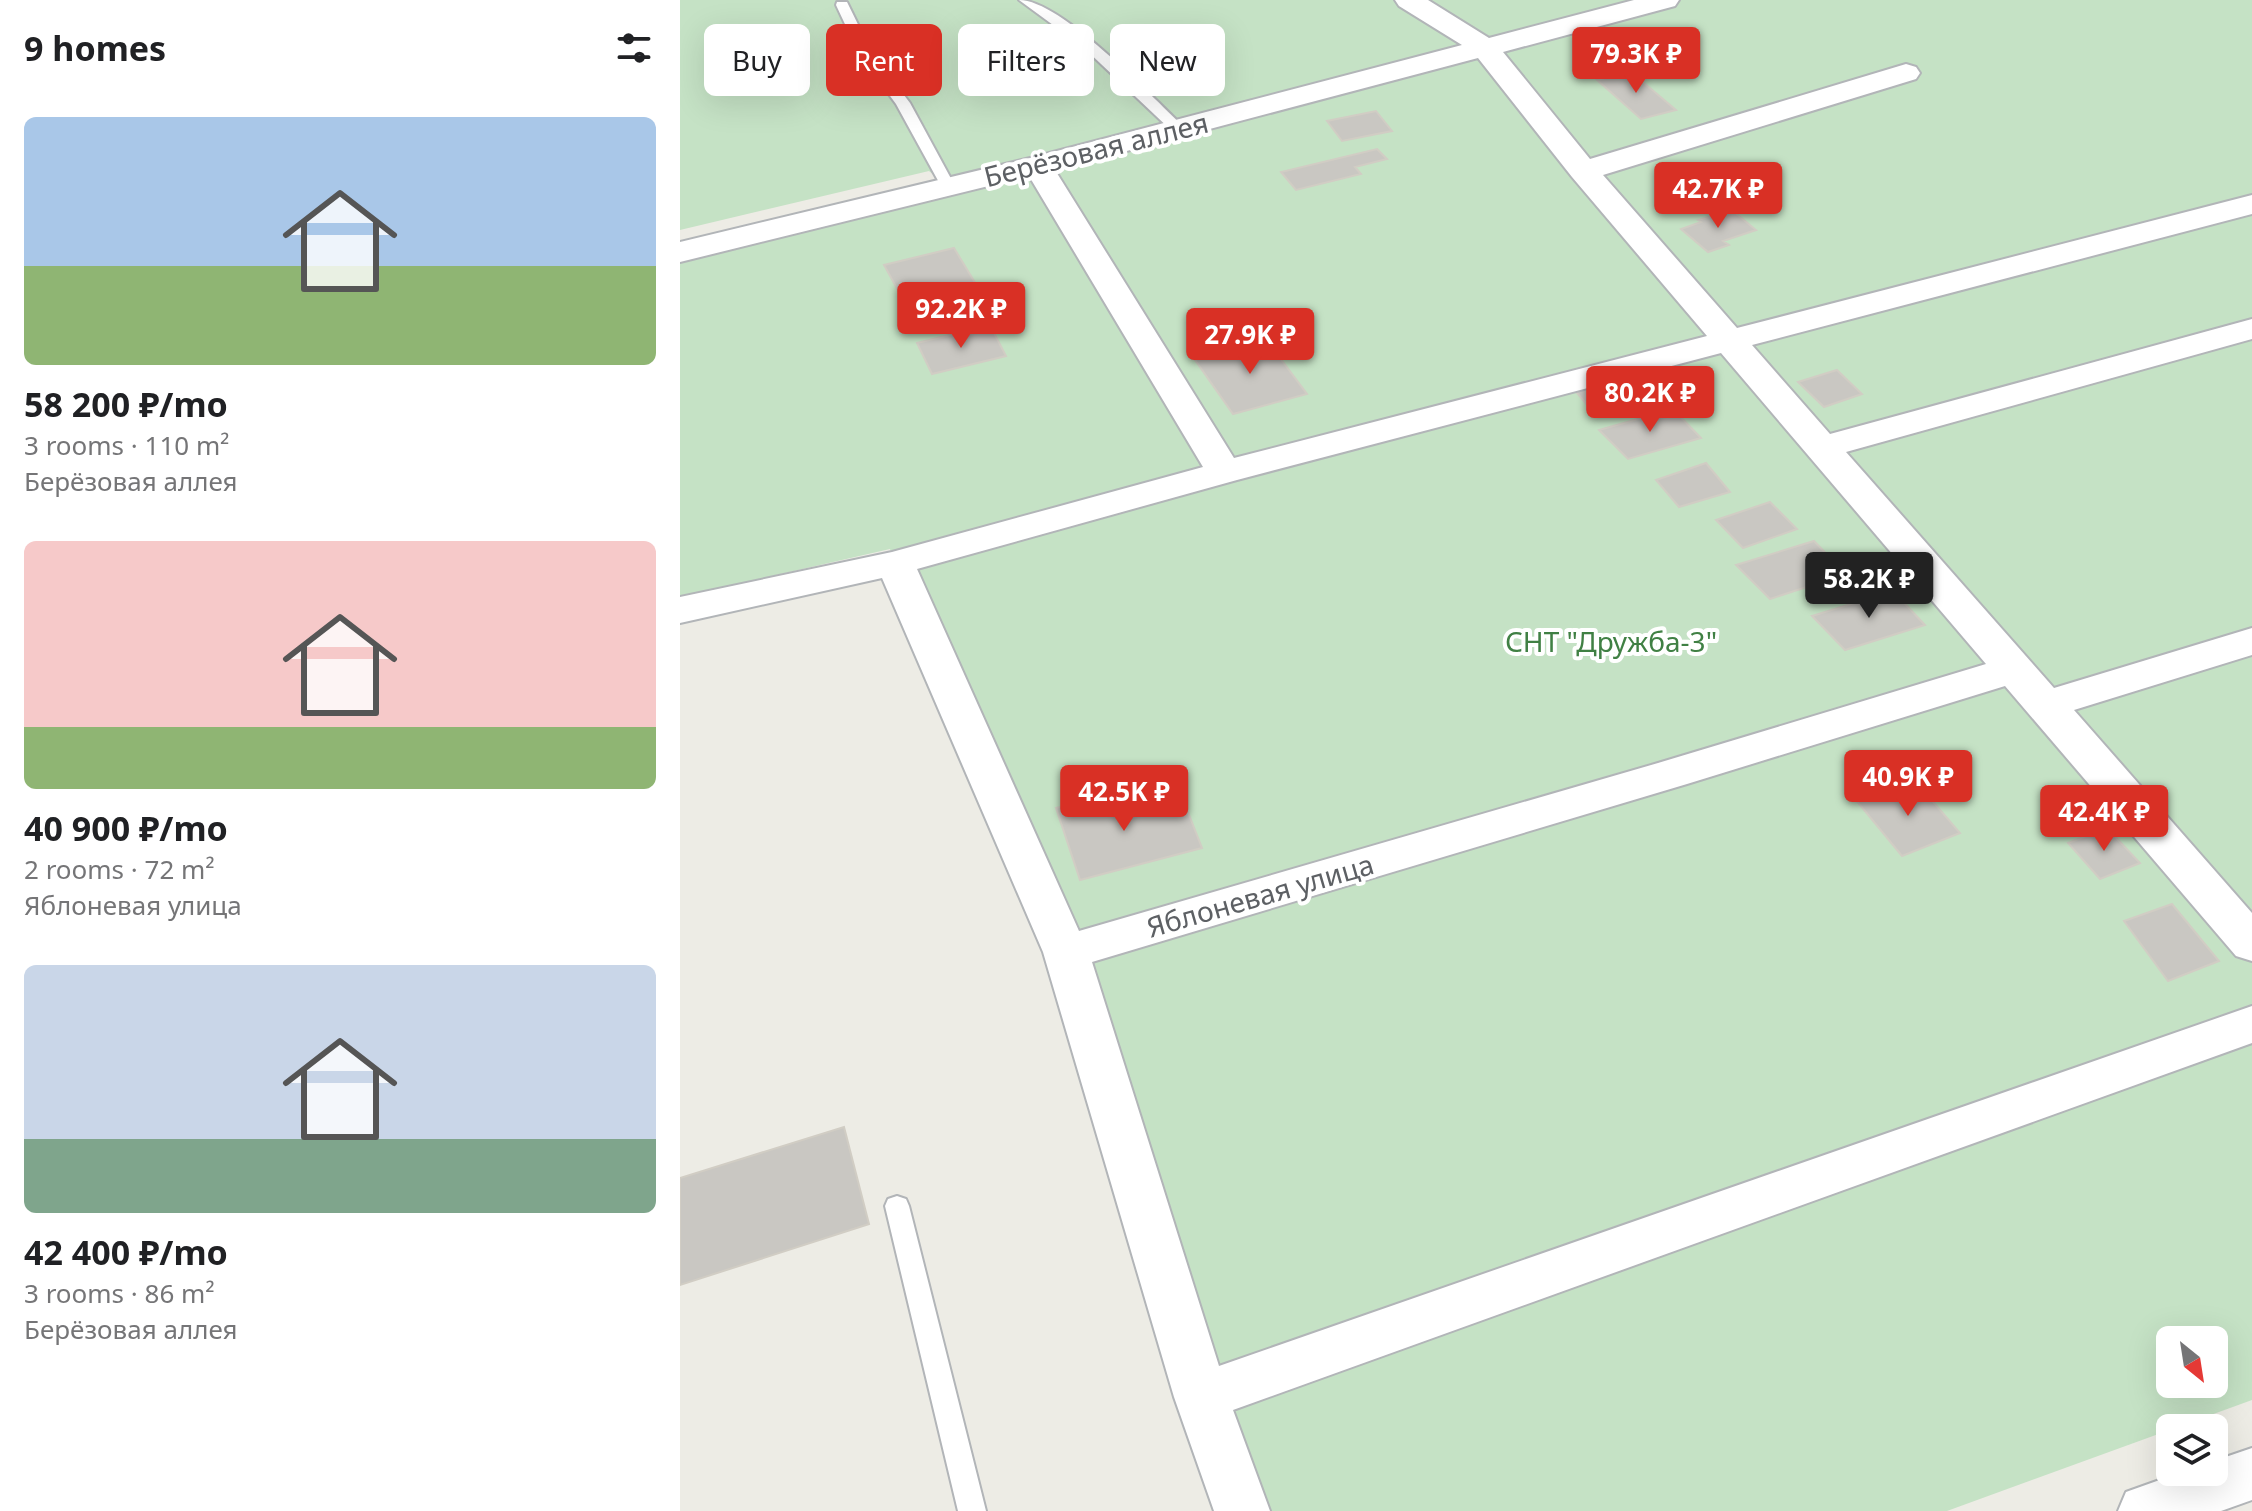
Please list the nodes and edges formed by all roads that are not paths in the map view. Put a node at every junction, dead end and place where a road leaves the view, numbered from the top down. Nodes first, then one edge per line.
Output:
1 (1025, 0) edge
2 (1409, 0) edge
3 (1665, 0) edge
4 (842, 5) dead end
5 (1485, 48) junction
6 (1906, 73) dead end
7 (1178, 129) junction
8 (1037, 165) junction
9 (1583, 171) junction
10 (948, 186) junction
11 (2252, 204) edge
12 (680, 252) edge
13 (2252, 329) edge
14 (1728, 339) junction
15 (1822, 447) junction
16 (1224, 472) junction
17 (895, 563) junction
18 (680, 610) edge
19 (2252, 641) edge
20 (2014, 669) junction
21 (2045, 705) junction
22 (2252, 944) edge
23 (1066, 952) junction
24 (2252, 1024) edge
25 (897, 1206) dead end
26 (1201, 1397) junction
27 (2252, 1474) edge
28 (972, 1511) edge
29 (1242, 1511) edge
30 (2146, 1511) edge

1 - 7 lane
2 - 5 street
3 - 5 street, Берёзовая аллея
4 - 10 lane
5 - 7 street, Берёзовая аллея
5 - 9 street
6 - 9 street
7 - 8 street, Берёзовая аллея
8 - 10 street, Берёзовая аллея
8 - 16 street
9 - 14 street
10 - 12 street, Берёзовая аллея
11 - 14 street
13 - 15 street
14 - 15 street
14 - 16 street
15 - 20 street
16 - 17 street
17 - 18 street
17 - 23 street
19 - 21 street
20 - 21 street
20 - 23 street, Яблоневая улица
21 - 22 street
23 - 26 street
24 - 26 street
25 - 28 lane
26 - 29 street
27 - 30 street

